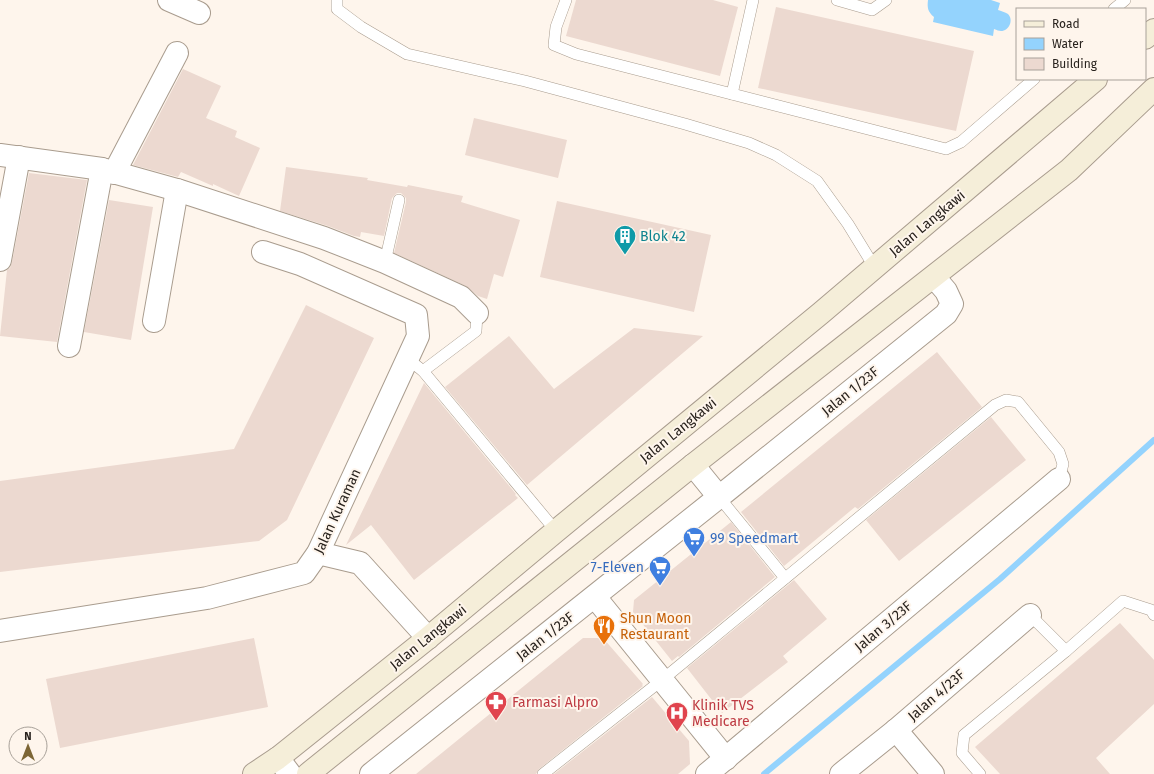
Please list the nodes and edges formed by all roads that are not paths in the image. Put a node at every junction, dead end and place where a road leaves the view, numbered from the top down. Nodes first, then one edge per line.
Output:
1 (169, 0) edge
2 (337, 0) edge
3 (566, 0) edge
4 (753, 0) edge
5 (837, 0) edge
6 (886, 0) edge
7 (1125, 0) edge
8 (1115, 8) edge
9 (199, 12) dead end
10 (1154, 30) edge
11 (1146, 37) edge
12 (177, 53) dead end
13 (1033, 80) edge
14 (1095, 80) edge
15 (732, 94) junction
16 (1151, 98) edge
17 (10, 156) edge
18 (108, 171) junction
19 (177, 190) junction
20 (399, 200) dead end
21 (343, 246) junction
22 (263, 252) dead end
23 (0, 260) edge
24 (385, 262) junction
25 (875, 268) junction
26 (934, 277) junction
27 (332, 278) junction
28 (477, 313) joint
29 (154, 321) dead end
30 (69, 346) dead end
31 (415, 365) junction
32 (693, 465) junction
33 (1059, 479) joint
34 (719, 497) junction
35 (556, 531) junction
36 (318, 553) junction
37 (785, 578) junction
38 (595, 597) junction
39 (1154, 614) edge
40 (1030, 615) joint
41 (0, 631) edge
42 (428, 638) junction
43 (1066, 652) junction
44 (662, 680) junction
45 (896, 730) junction
46 (726, 759) junction
47 (284, 766) edge
48 (254, 774) edge
49 (308, 774) edge
50 (371, 774) edge
51 (543, 774) edge
52 (707, 774) edge
53 (841, 774) edge
54 (933, 774) edge
55 (980, 774) edge

1 - 9 street
2 - 25 lane
3 - 15 lane
4 - 15 lane
5 - 6 lane
7 - 8 lane
10 - 11 street
12 - 18 street
13 - 15 lane
14 - 25 street, Jalan Langkawi
16 - 26 street
17 - 18 street
17 - 23 street
18 - 19 street
18 - 30 street
19 - 21 street
19 - 29 street
20 - 24 lane
21 - 24 street
21 - 27 street
22 - 27 street, Jalan Kuraman
24 - 28 street
25 - 35 street, Jalan Langkawi
26 - 32 street
26 - 34 street, Jalan 1/23F
27 - 31 street, Jalan Kuraman
28 - 31 lane
31 - 35 lane
31 - 36 street, Jalan Kuraman
32 - 34 street
32 - 49 street
33 - 37 lane
33 - 46 street, Jalan 3/23F
34 - 37 lane
34 - 38 street, Jalan 1/23F
35 - 42 street, Jalan Langkawi
36 - 41 street, Jalan Kuraman
36 - 42 street
37 - 44 lane
38 - 44 street
38 - 50 street, Jalan 1/23F
39 - 43 lane
40 - 43 lane
40 - 45 street, Jalan 4/23F
42 - 47 street, Jalan Langkawi
43 - 55 lane
44 - 46 street
44 - 51 lane
45 - 53 street, Jalan 4/23F
45 - 54 street
46 - 52 street, Jalan 3/23F
47 - 48 street, Jalan Langkawi

